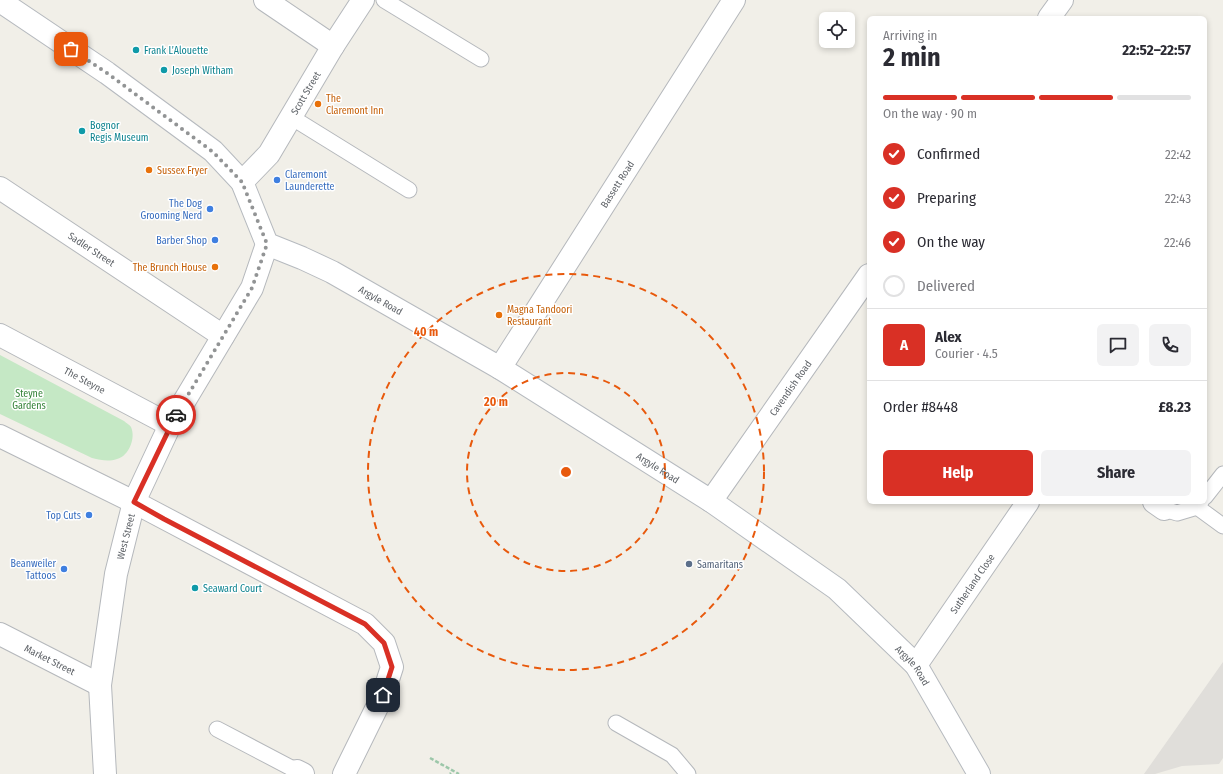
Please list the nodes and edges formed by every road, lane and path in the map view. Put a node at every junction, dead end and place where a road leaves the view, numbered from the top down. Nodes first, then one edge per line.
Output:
1 (265, 0) edge
2 (363, 0) edge
3 (384, 0) edge
4 (734, 0) edge
5 (1062, 0) edge
6 (0, 1) edge
7 (1050, 16) edge
8 (333, 46) junction
9 (481, 59) dead end
10 (291, 117) junction
11 (242, 182) junction
12 (0, 188) edge
13 (409, 190) dead end
14 (267, 244) junction
15 (867, 278) edge
16 (0, 335) edge
17 (222, 336) junction
18 (500, 368) junction
19 (170, 425) junction
20 (0, 436) edge
21 (1223, 474) edge
22 (1207, 494) edge
23 (711, 500) junction
24 (134, 502) junction
25 (1027, 504) edge
26 (1197, 504) edge
27 (1203, 504) edge
28 (1159, 505) edge
29 (1223, 526) edge
30 (0, 634) edge
31 (916, 665) junction
32 (100, 685) junction
33 (616, 723) dead end
34 (217, 729) dead end
35 (430, 758) dead end
36 (300, 773) edge
37 (105, 774) edge
38 (344, 774) edge
39 (459, 774) edge
40 (688, 774) edge
41 (979, 774) edge

1 - 8 street
2 - 8 street, Scott Street
3 - 9 lane
4 - 18 street, Bassett Road
5 - 7 street
6 - 11 street
8 - 10 street, Scott Street
10 - 11 street, Scott Street
10 - 13 lane
11 - 14 street
12 - 17 street, Sadler Street
14 - 17 street, West Street
14 - 18 street, Argyle Road
15 - 23 street, Cavendish Road
16 - 19 street, The Steyne
17 - 19 street, West Street
18 - 23 street, Argyle Road
19 - 24 street, West Street
20 - 24 street
21 - 22 lane
23 - 31 street, Argyle Road
24 - 32 street, West Street
24 - 38 street
25 - 31 street, Sutherland Close
26 - 28 lane
27 - 29 lane
30 - 32 street, Market Street
31 - 41 street, Argyle Road
32 - 37 street, West Street
33 - 40 lane
34 - 36 lane
35 - 39 path

